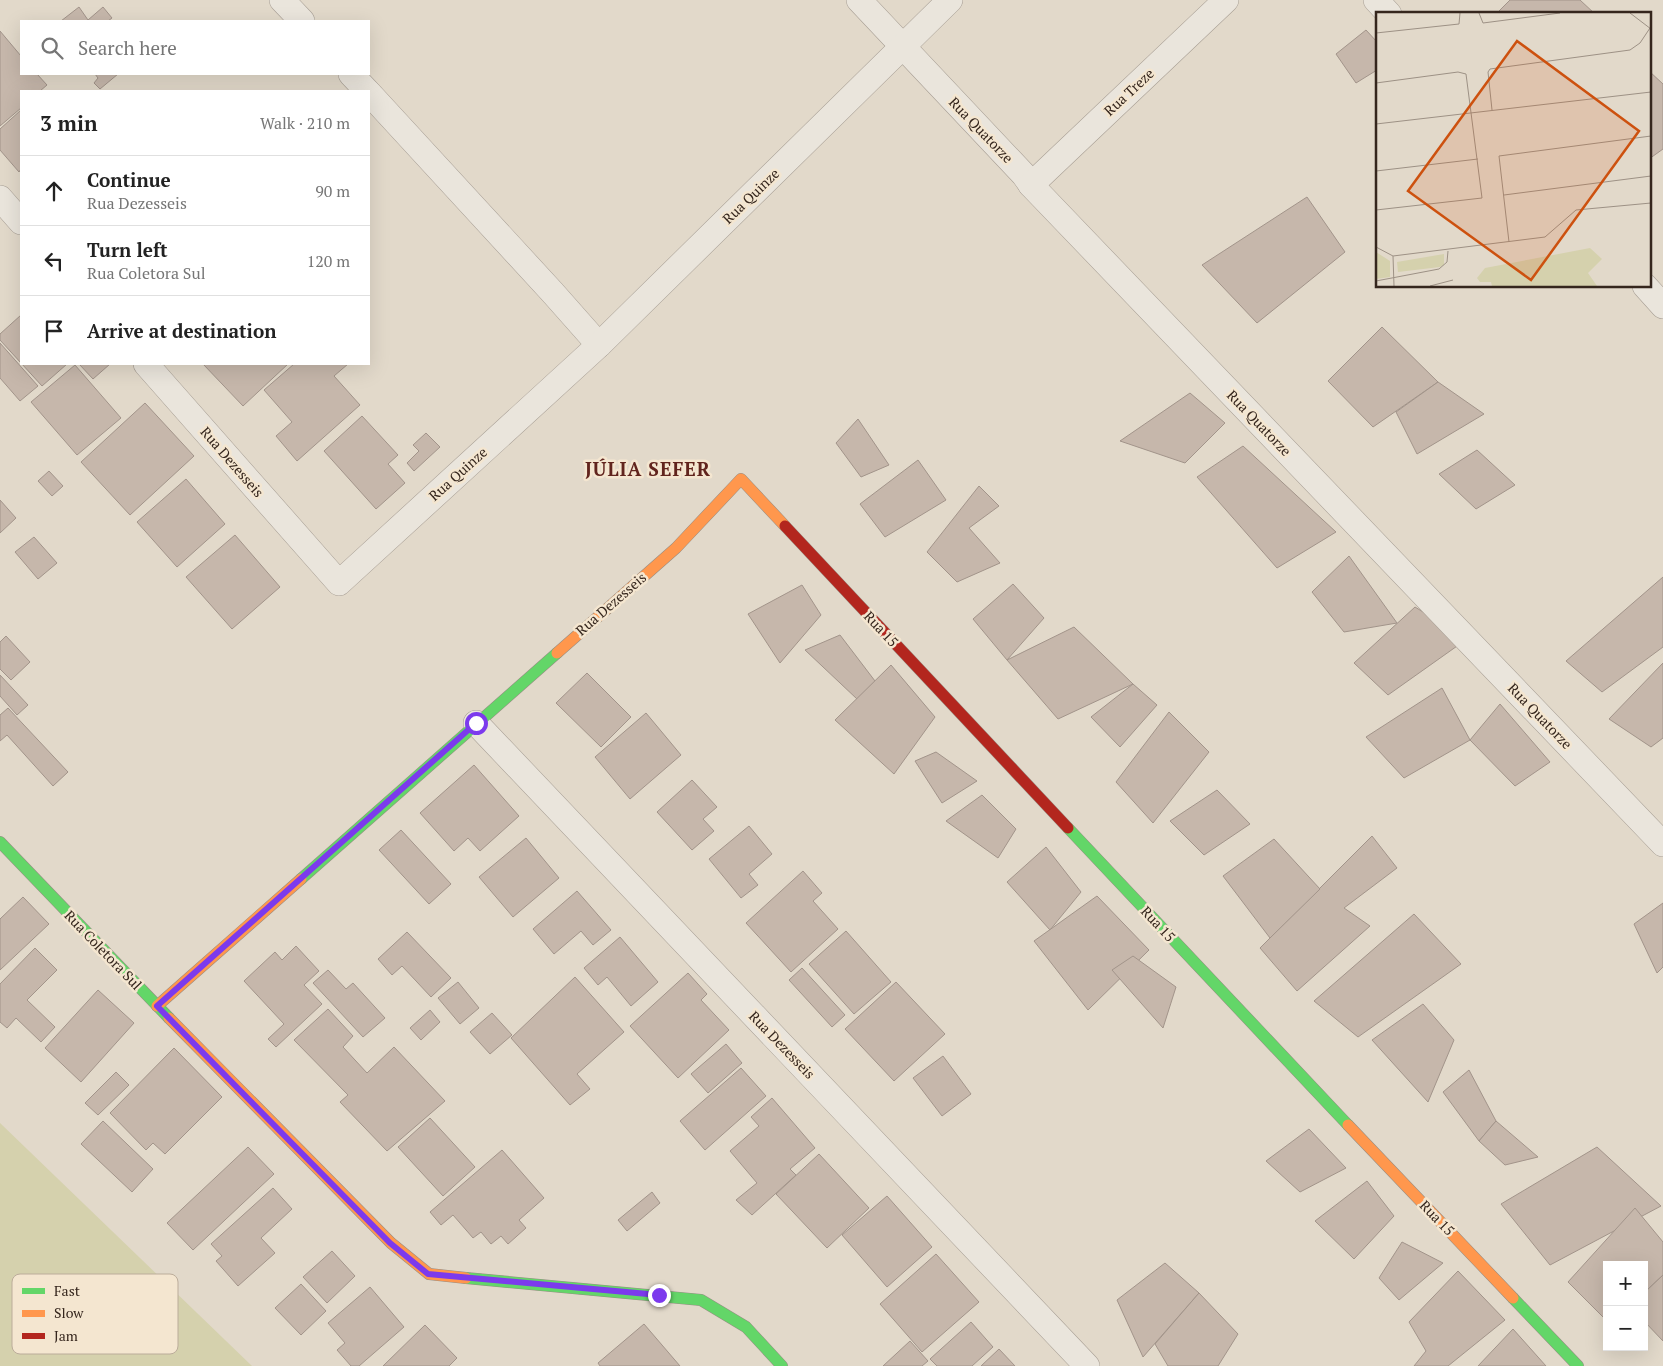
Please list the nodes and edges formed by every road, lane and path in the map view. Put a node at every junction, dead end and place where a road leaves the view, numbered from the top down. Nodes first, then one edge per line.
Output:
1 (282, 0) edge
2 (859, 0) edge
3 (950, 0) edge
4 (1226, 0) edge
5 (1376, 0) edge
6 (1387, 12) edge
7 (301, 20) edge
8 (903, 48) junction
9 (351, 75) edge
10 (366, 90) edge
11 (370, 94) edge
12 (1031, 184) junction
13 (0, 198) edge
14 (20, 221) edge
15 (1647, 288) edge
16 (1663, 306) edge
17 (599, 345) junction
18 (147, 365) edge
19 (741, 480) joint
20 (338, 583) joint
21 (476, 723) junction
22 (0, 842) edge
23 (1663, 844) edge
24 (157, 1006) junction
25 (782, 1366) edge
26 (1088, 1366) edge
27 (1578, 1366) edge

1 - 7 street
2 - 8 street, Rua Quatorze
3 - 8 street
4 - 12 street, Rua Treze
5 - 6 street
8 - 12 street, Rua Quatorze
8 - 17 street, Rua Quinze
9 - 10 street
11 - 17 street
12 - 23 street, Rua Quatorze
13 - 14 street
15 - 16 street
17 - 20 street, Rua Quinze
18 - 20 street, Rua Dezesseis
19 - 21 street, Rua Dezesseis
19 - 27 street, Rua 15
21 - 24 street, Rua Dezesseis
21 - 26 street, Rua Dezesseis
22 - 24 street, Rua Coletora Sul
24 - 25 street, Rua Coletora Sul

